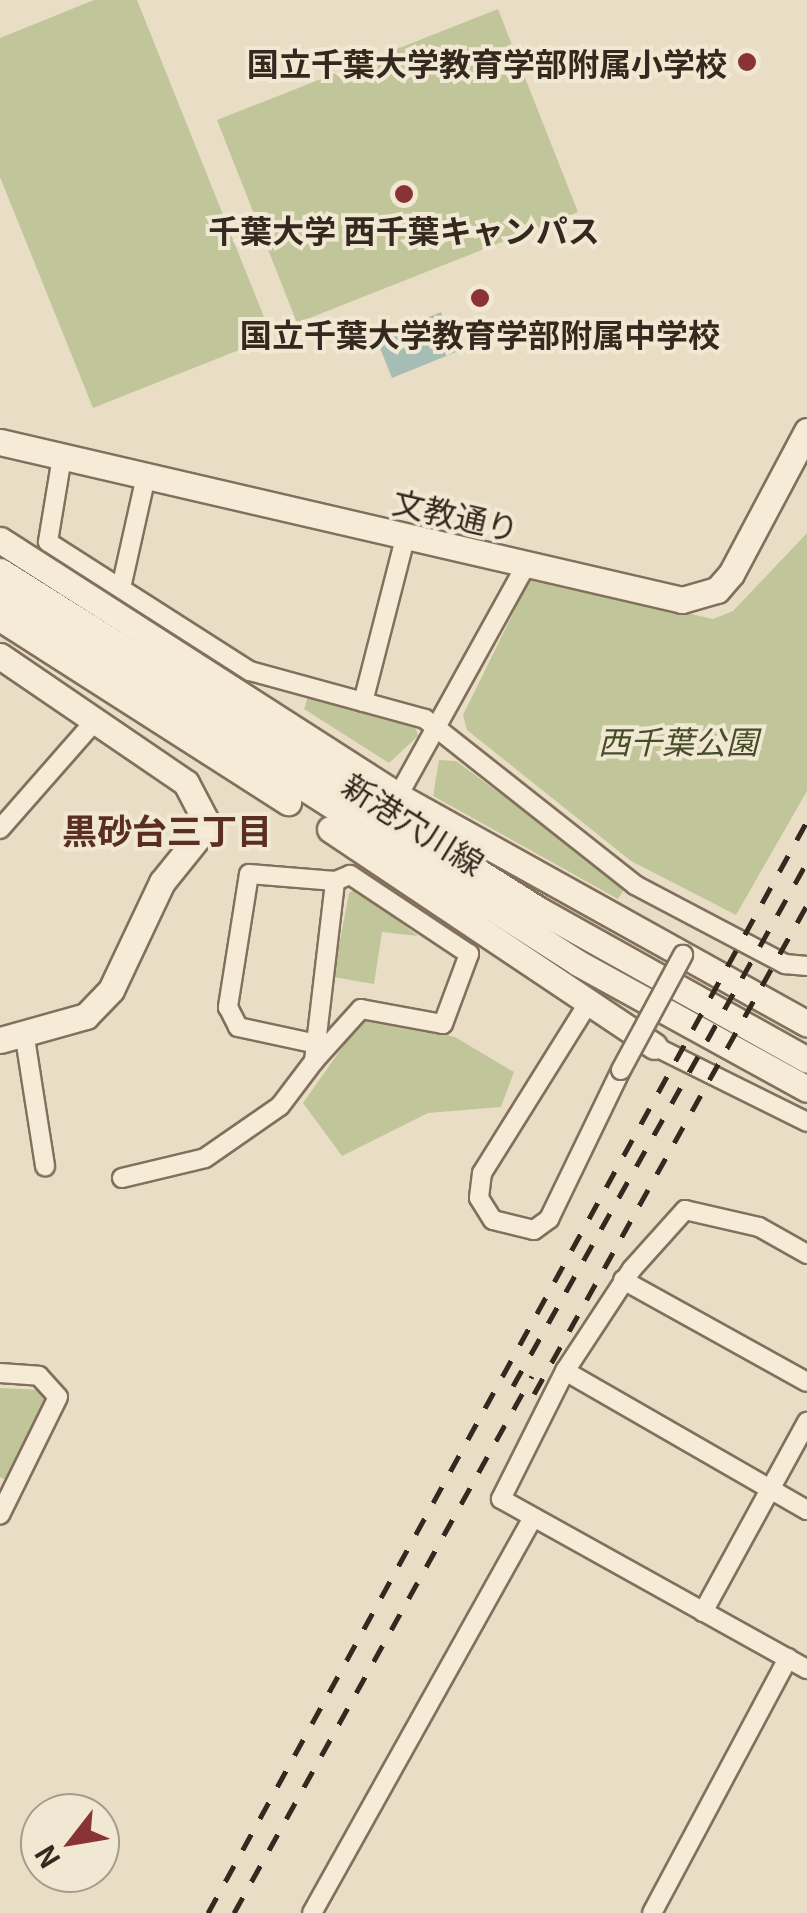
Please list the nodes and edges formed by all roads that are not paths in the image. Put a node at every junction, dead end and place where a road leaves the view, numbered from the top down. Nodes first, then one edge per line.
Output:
1 (807, 431) edge
2 (0, 442) edge
3 (62, 456) junction
4 (146, 476) junction
5 (406, 535) junction
6 (0, 540) edge
7 (526, 565) junction
8 (0, 571) edge
9 (120, 588) junction
10 (0, 592) edge
11 (0, 618) edge
12 (0, 656) edge
13 (363, 702) junction
14 (94, 722) junction
15 (438, 733) junction
16 (398, 796) junction
17 (0, 829) edge
18 (336, 881) junction
19 (683, 956) junction
20 (807, 966) edge
21 (588, 1005) junction
22 (807, 1024) edge
23 (13, 1039) edge
24 (654, 1046) joint
25 (313, 1052) junction
26 (807, 1060) edge
27 (807, 1089) edge
28 (807, 1122) edge
29 (45, 1166) dead end
30 (122, 1178) dead end
31 (807, 1254) edge
32 (624, 1280) junction
33 (565, 1371) junction
34 (0, 1373) edge
35 (807, 1382) edge
36 (807, 1422) edge
37 (769, 1489) junction
38 (807, 1510) edge
39 (0, 1514) edge
40 (533, 1518) junction
41 (703, 1612) junction
42 (788, 1658) junction
43 (807, 1669) edge
44 (312, 1913) edge
45 (652, 1913) edge

1 - 7 street, 文教通り
2 - 3 street, 文教通り
3 - 4 street, 文教通り
3 - 9 street
4 - 5 street, 文教通り
4 - 9 street
5 - 7 street, 文教通り
5 - 13 street
6 - 16 street
7 - 15 street
8 - 26 street, 新港穴川線
9 - 13 street
10 - 27 street, 新港穴川線
11 - 21 street
12 - 14 street
13 - 15 street
14 - 17 street
14 - 23 street
15 - 16 street
15 - 20 street
16 - 19 street
18 - 25 street
18 - 25 street
18 - 25 street
19 - 21 street, bridge
19 - 22 street
21 - 24 street
23 - 29 street
24 - 28 street
25 - 30 street
31 - 32 street
32 - 33 street
32 - 35 street
33 - 37 street
33 - 40 street
34 - 39 street
36 - 37 street
37 - 38 street
37 - 41 street
40 - 41 street
40 - 44 street
41 - 42 street
42 - 43 street
42 - 45 street

